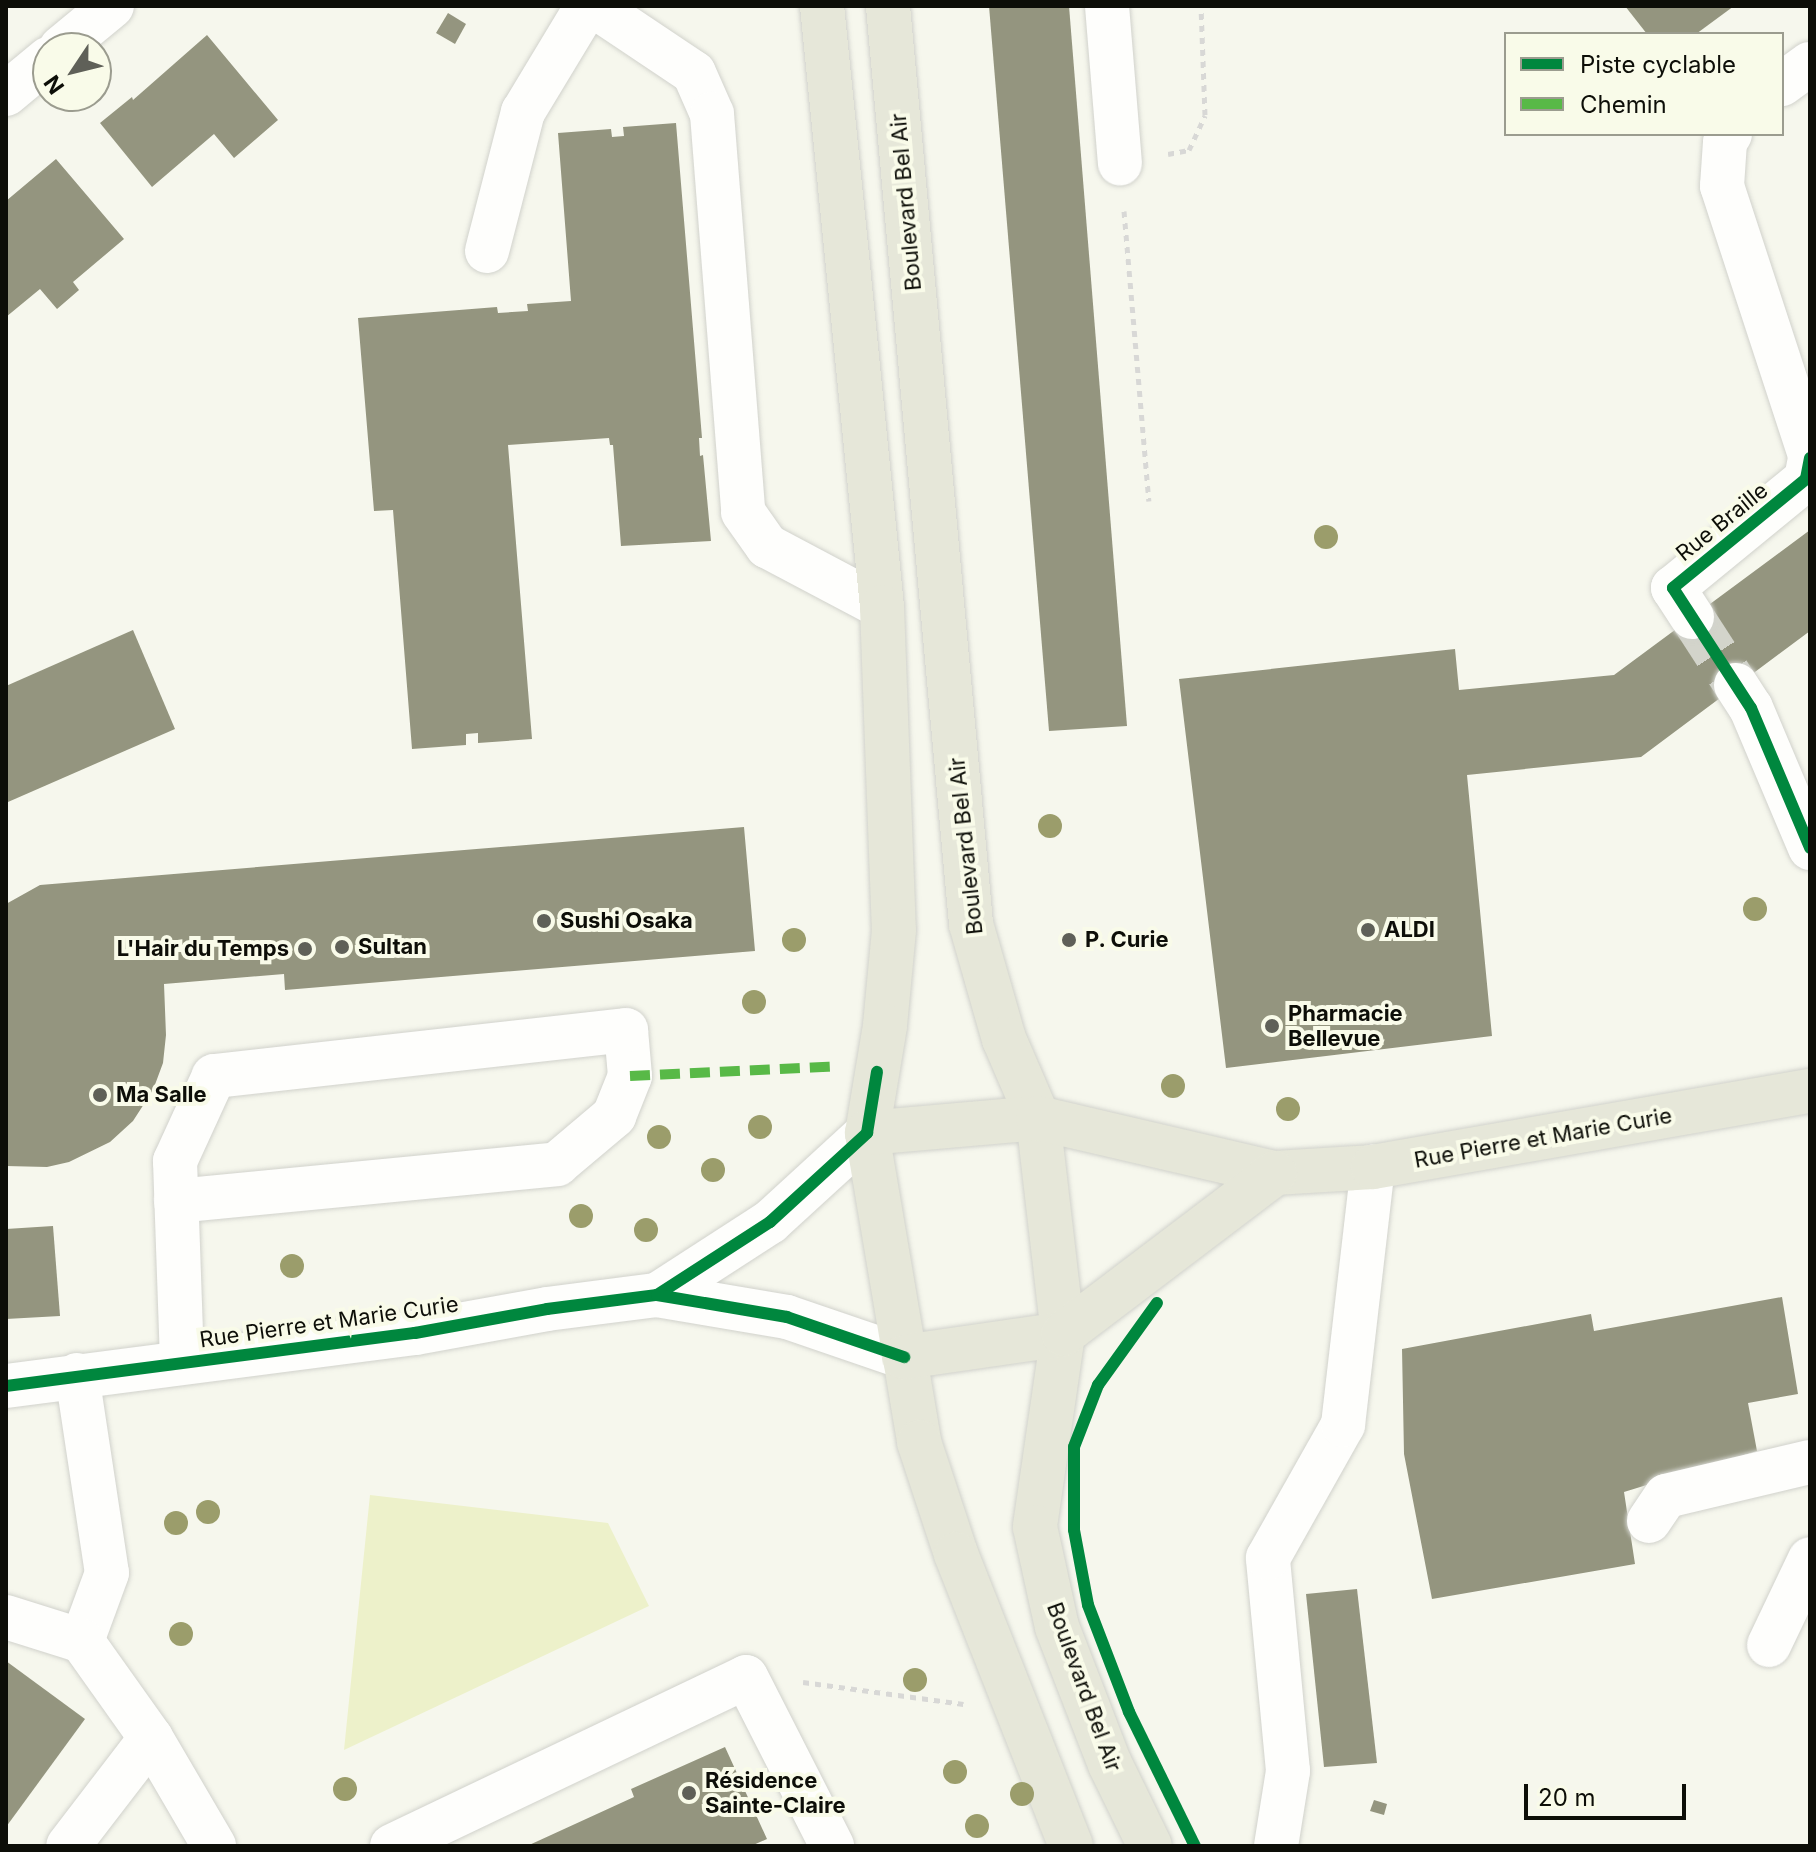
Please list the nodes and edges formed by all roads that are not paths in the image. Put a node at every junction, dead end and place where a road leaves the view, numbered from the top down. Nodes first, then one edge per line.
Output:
1 (112, 6) edge
2 (587, 6) edge
3 (594, 6) edge
4 (822, 6) edge
5 (888, 6) edge
6 (1107, 6) edge
7 (80, 32) edge
8 (1810, 64) edge
9 (32, 72) edge
10 (1784, 83) edge
11 (6, 94) edge
12 (1729, 136) edge
13 (1120, 163) road end
14 (487, 251) dead end
15 (1810, 457) edge
16 (882, 607) junction
17 (1692, 617) tunnel mouth
18 (1736, 685) tunnel mouth
19 (1810, 848) edge
20 (1810, 1091) edge
21 (1038, 1118) junction
22 (867, 1133) junction
23 (1373, 1167) junction
24 (1275, 1173) junction
25 (176, 1201) junction
26 (657, 1295) junction
27 (1063, 1334) junction
28 (904, 1357) junction
29 (182, 1362) junction
30 (77, 1375) junction
31 (6, 1386) edge
32 (1810, 1462) edge
33 (1649, 1521) dead end
34 (1810, 1559) edge
35 (6, 1617) edge
36 (82, 1641) junction
37 (1769, 1645) dead end
38 (151, 1738) junction
39 (68, 1846) edge
40 (214, 1846) edge
41 (392, 1846) edge
42 (832, 1846) edge
43 (1071, 1846) edge
44 (1150, 1846) edge
45 (1276, 1846) edge

1 - 7 street
2 - 14 street
3 - 16 street
4 - 16 main road
5 - 21 main road, Boulevard Bel Air
6 - 13 street
8 - 10 street
9 - 11 street
12 - 15 street, Rue Braille
15 - 17 street, Rue Braille
16 - 22 main road
18 - 19 street
20 - 23 main road, Rue Pierre et Marie Curie
21 - 22 main road, Rue Pierre et Marie Curie
21 - 24 main road, Rue Pierre et Marie Curie
21 - 27 main road, Boulevard Bel Air
22 - 26 street, Rue Pierre et Marie Curie
22 - 28 main road
23 - 24 main road, Rue Pierre et Marie Curie
23 - 45 street
24 - 27 main road, Rue Pierre et Marie Curie
25 - 25 street
25 - 29 street
26 - 28 street, Rue Pierre et Marie Curie
26 - 29 street, Rue Pierre et Marie Curie
27 - 28 main road, Rue Pierre et Marie Curie
27 - 44 main road, Boulevard Bel Air
28 - 43 main road
29 - 30 street, Rue Pierre et Marie Curie
30 - 31 street, Rue Pierre et Marie Curie
30 - 36 street
32 - 33 street
34 - 37 street
35 - 36 street
36 - 38 street
38 - 39 street
38 - 40 street
41 - 42 street

